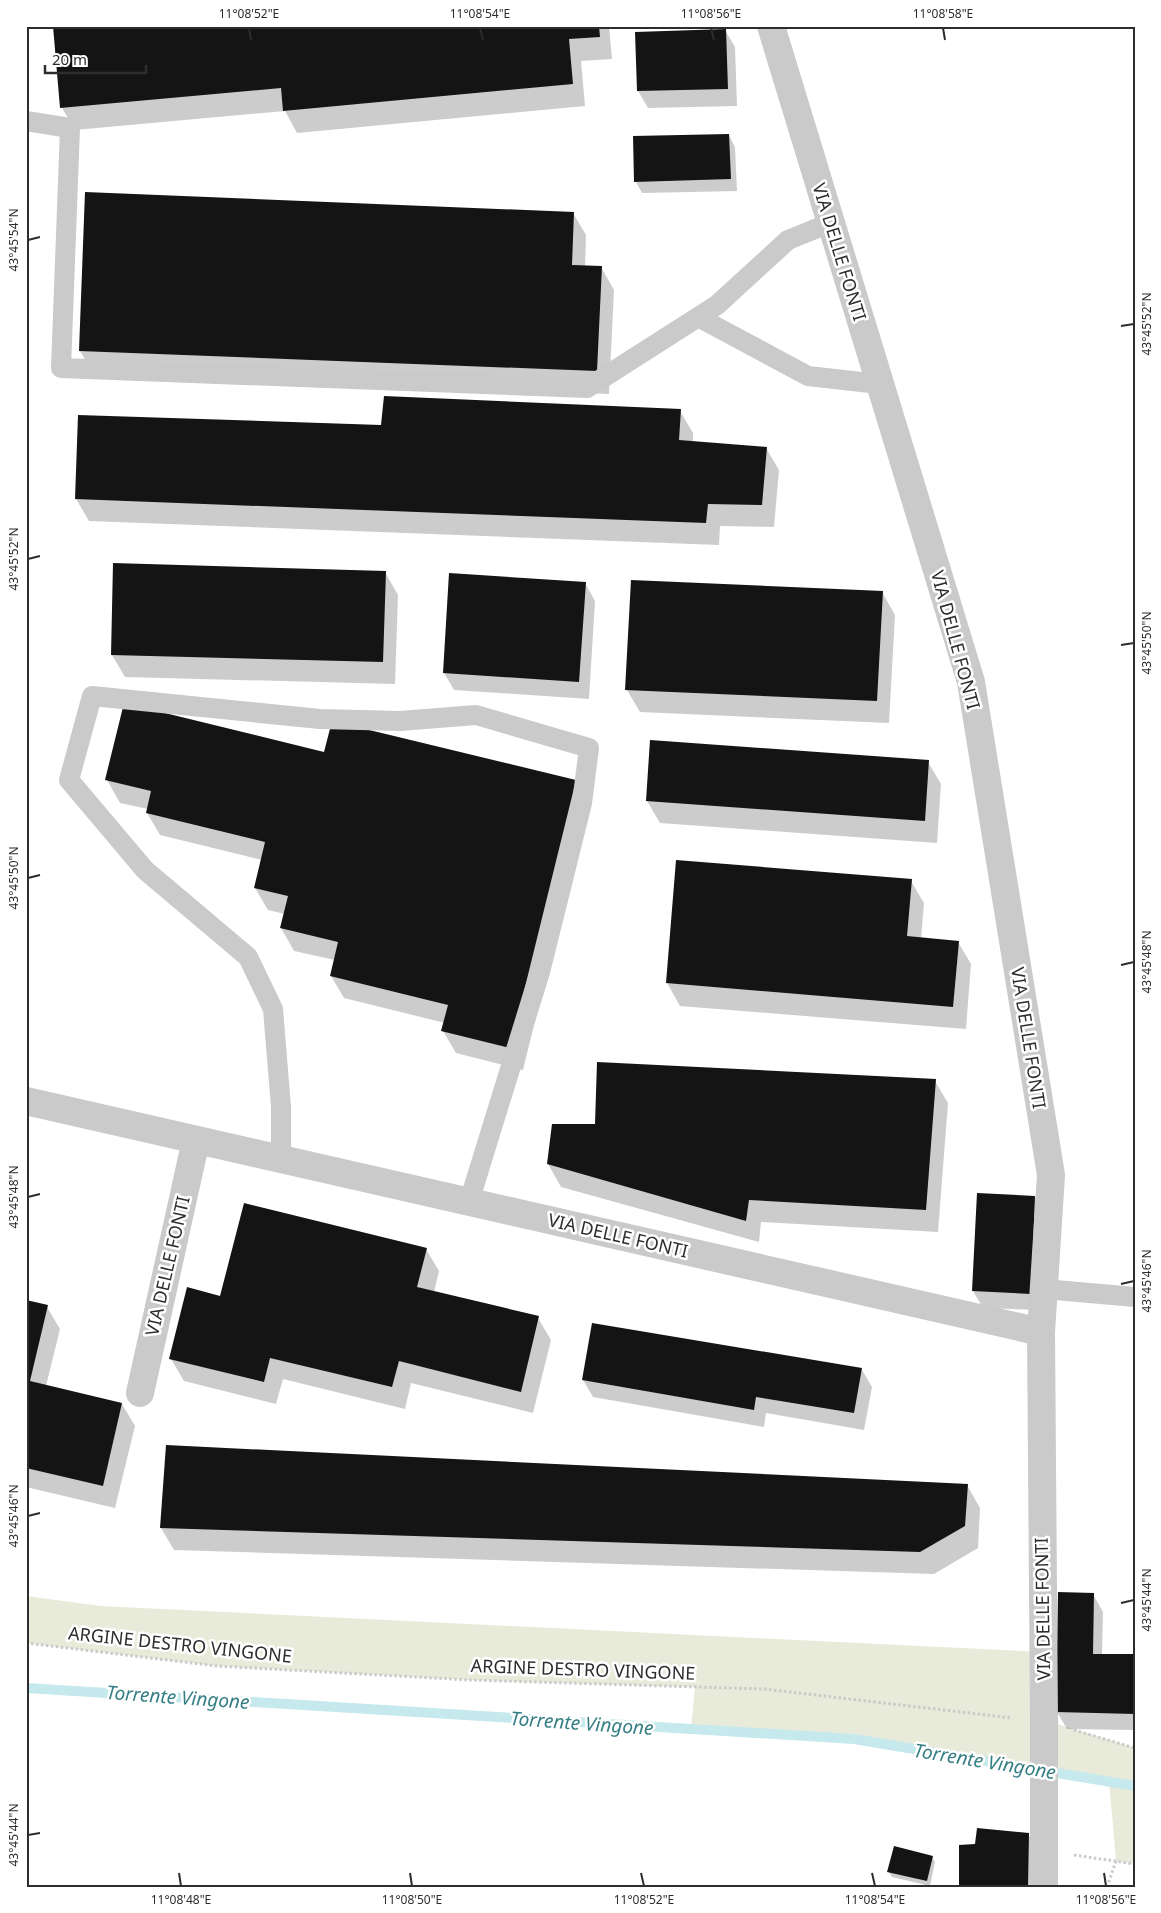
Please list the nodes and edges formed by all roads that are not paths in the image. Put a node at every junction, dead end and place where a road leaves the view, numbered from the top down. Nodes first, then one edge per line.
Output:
1 (771, 26) edge
2 (26, 121) edge
3 (830, 223) junction
4 (698, 317) junction
5 (879, 384) junction
6 (26, 1101) edge
7 (196, 1140) junction
8 (281, 1159) junction
9 (469, 1202) junction
10 (1044, 1289) junction
11 (1135, 1297) edge
12 (1041, 1332) junction
13 (140, 1393) dead end
14 (1044, 1887) edge

1 - 3 street, VIA DELLE FONTI
2 - 4 lane
3 - 4 lane
3 - 5 street, VIA DELLE FONTI
4 - 5 lane
5 - 10 street, VIA DELLE FONTI
6 - 7 street, VIA DELLE FONTI
7 - 8 street, VIA DELLE FONTI
7 - 13 street, VIA DELLE FONTI
8 - 9 street, VIA DELLE FONTI
8 - 9 lane
9 - 12 street, VIA DELLE FONTI
10 - 11 lane
10 - 12 street, VIA DELLE FONTI
12 - 14 street, VIA DELLE FONTI

